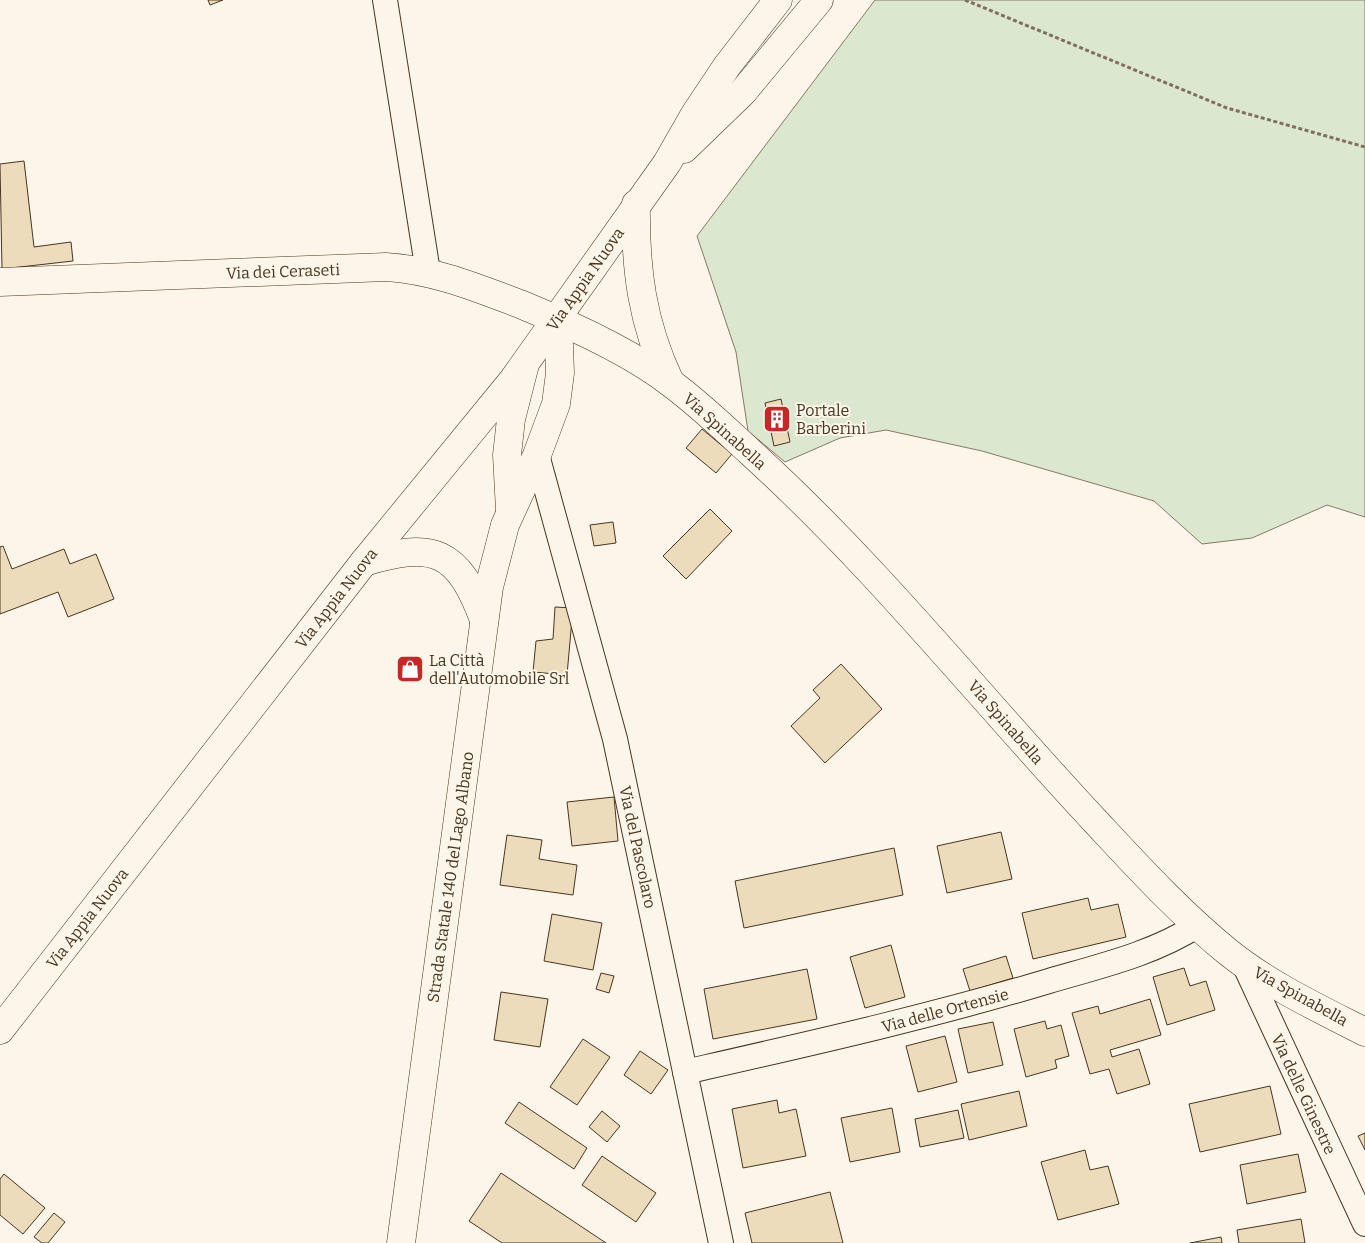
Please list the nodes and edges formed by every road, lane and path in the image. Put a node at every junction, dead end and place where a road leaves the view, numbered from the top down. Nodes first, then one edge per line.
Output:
1 (385, 0) edge
2 (778, 0) edge
3 (819, 0) edge
4 (965, 0) edge
5 (1365, 146) edge
6 (667, 163) junction
7 (636, 204) junction
8 (428, 272) junction
9 (0, 282) edge
10 (558, 319) junction
11 (525, 364) junction
12 (670, 382) junction
13 (537, 455) junction
14 (510, 513) junction
15 (364, 562) junction
16 (484, 621) junction
17 (1198, 925) junction
18 (1244, 964) junction
19 (0, 1030) edge
20 (1365, 1032) edge
21 (686, 1072) junction
22 (1365, 1224) edge
23 (401, 1243) edge
24 (721, 1243) edge

1 - 8 street
2 - 6 main road, Via Appia Nuova
3 - 6 main road, Via Appia Nuova
4 - 5 path
6 - 7 main road, Via Appia Nuova
7 - 10 main road, Via Appia Nuova
7 - 12 main road, Via Spinabella
8 - 9 main road, Via dei Ceraseti
8 - 10 main road, Via dei Ceraseti
10 - 11 main road, Via Appia Nuova
10 - 12 main road, Via Spinabella
10 - 13 main road
11 - 14 main road
11 - 15 main road, Via Appia Nuova
12 - 17 main road, Via Spinabella
13 - 14 main road
13 - 21 street, Via del Pascolaro
14 - 16 main road, Strada Statale 140 del Lago Albano
15 - 16 main road
15 - 19 main road, Via Appia Nuova
16 - 23 main road, Strada Statale 140 del Lago Albano
17 - 18 main road, Via Spinabella
17 - 21 street, Via delle Ortensie
18 - 20 main road, Via Spinabella
18 - 22 street, Via delle Ginestre
21 - 24 street, Via del Pascolaro

